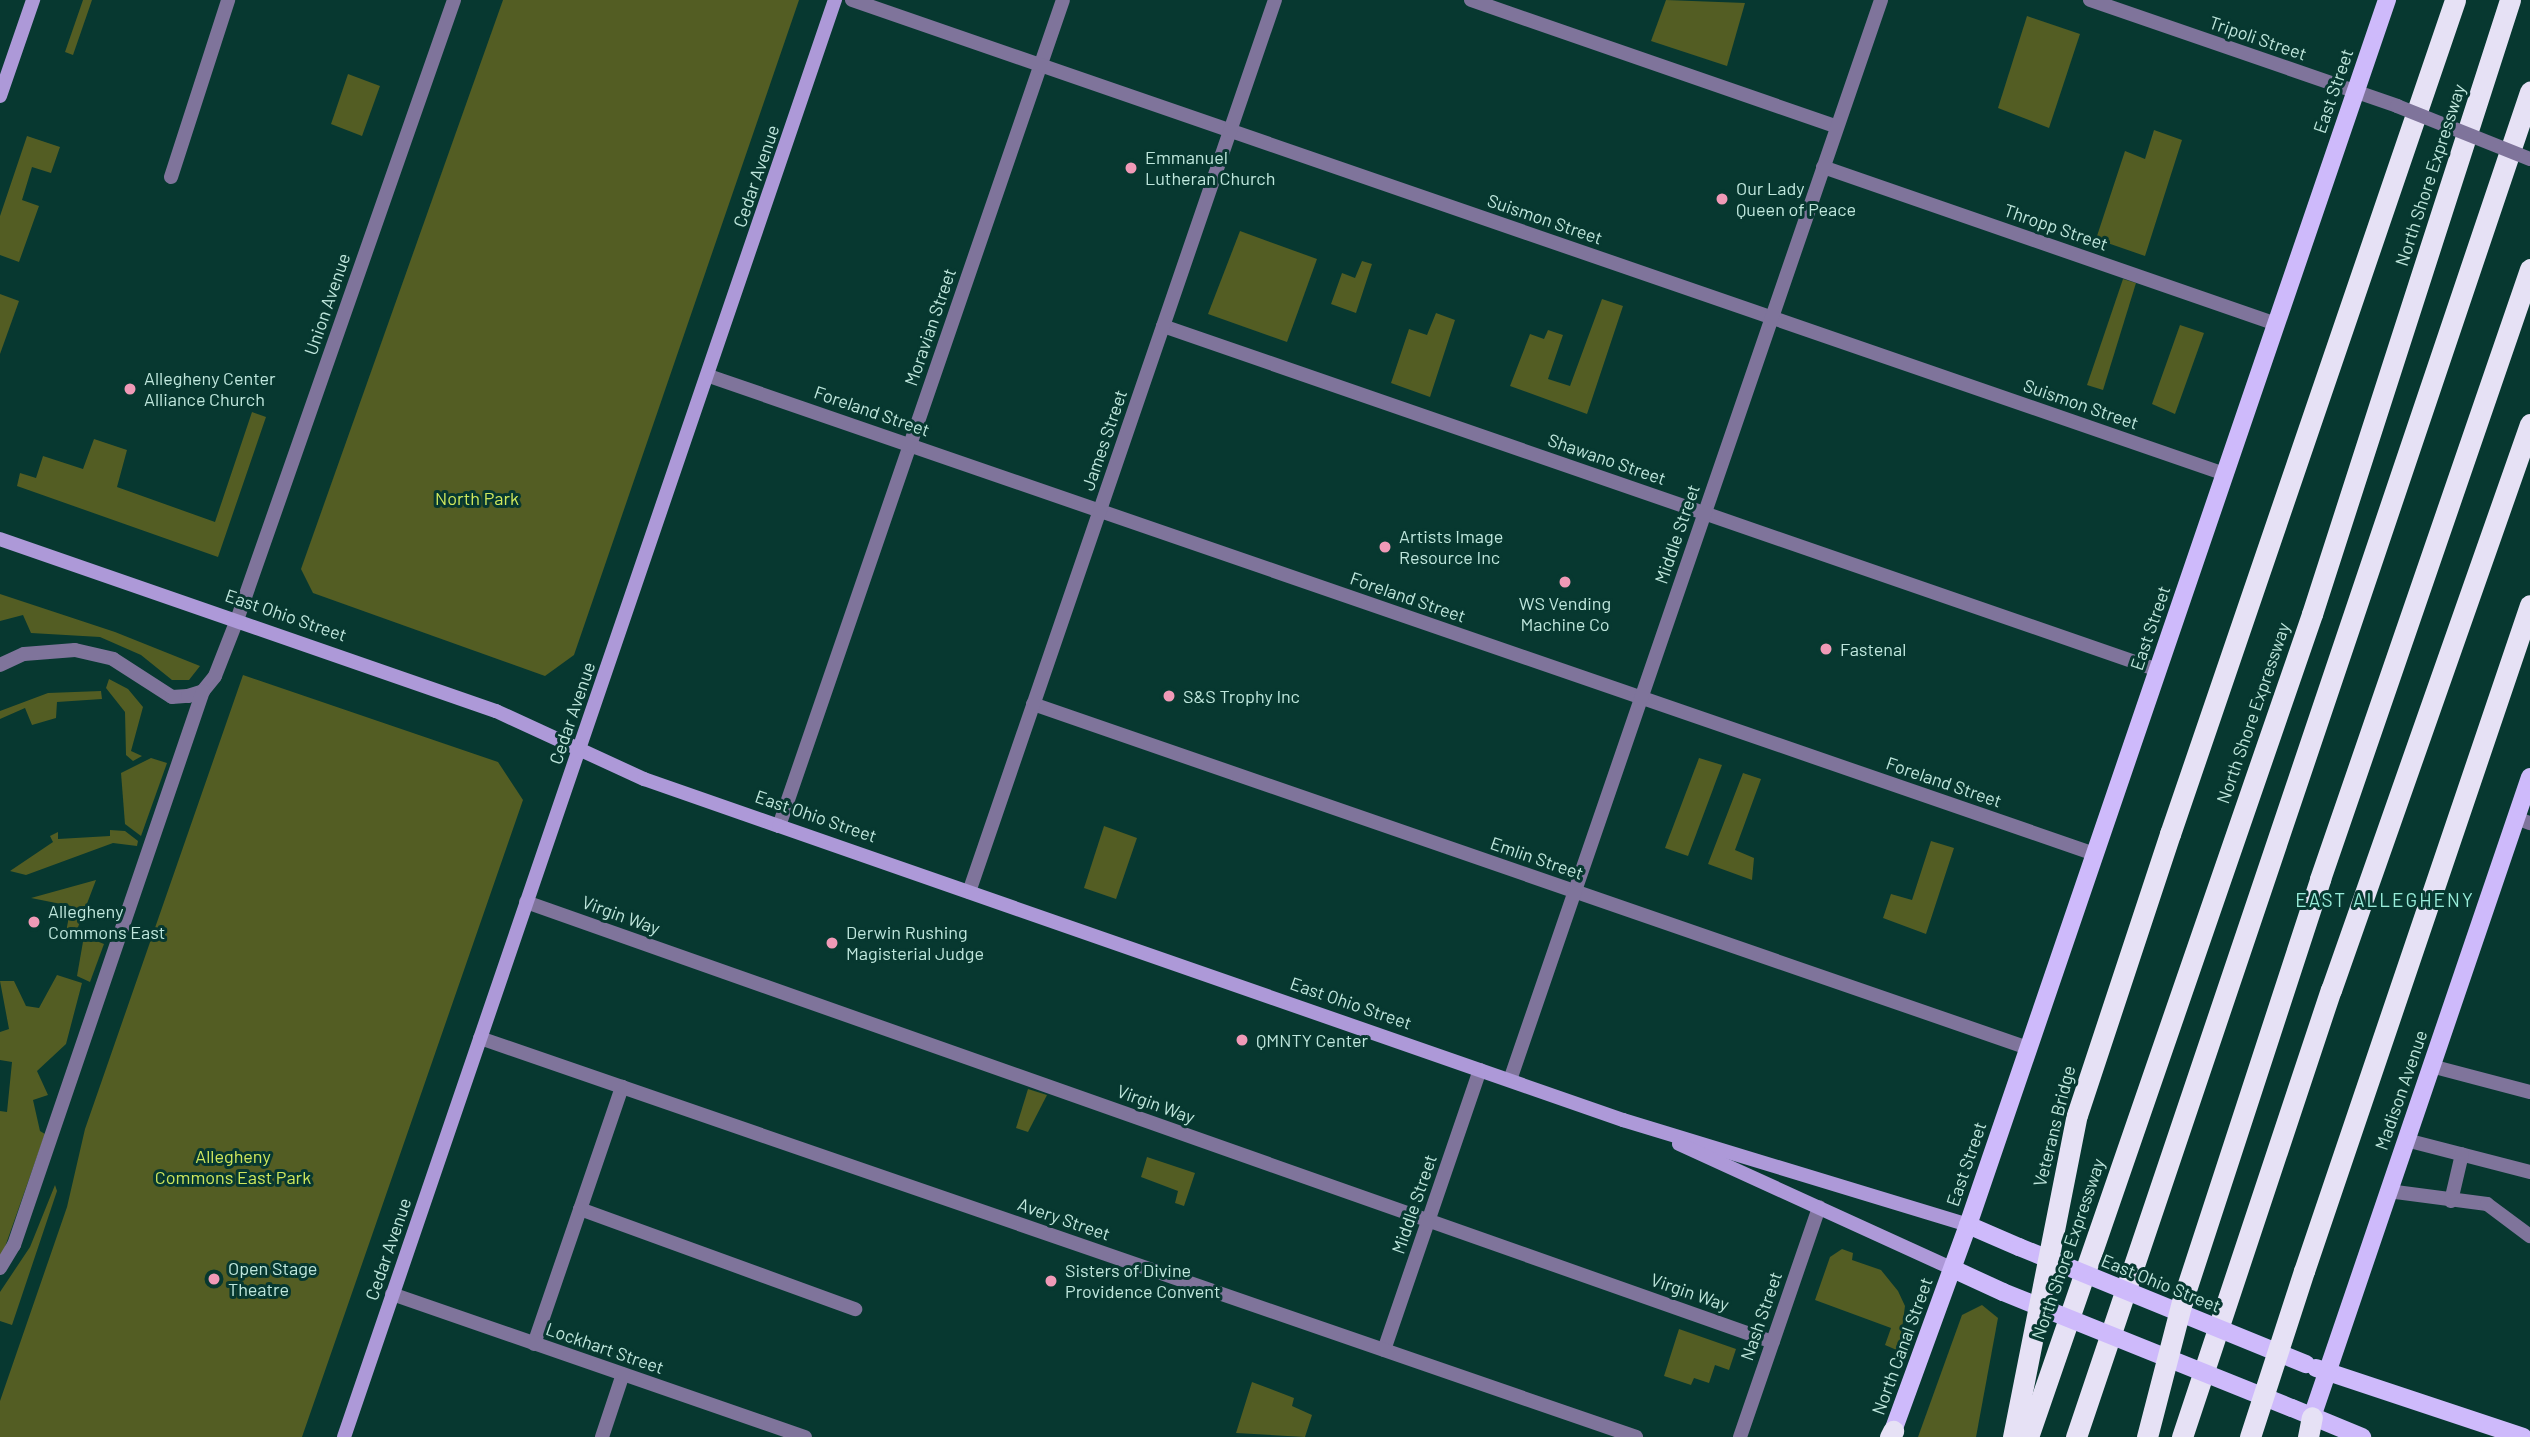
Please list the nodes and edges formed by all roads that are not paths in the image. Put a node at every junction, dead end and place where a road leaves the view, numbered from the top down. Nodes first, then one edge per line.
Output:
1 (33, 0) edge
2 (228, 0) edge
3 (454, 0) edge
4 (835, 0) edge
5 (852, 0) edge
6 (1063, 0) edge
7 (1275, 0) edge
8 (1471, 0) edge
9 (1881, 0) edge
10 (2090, 0) edge
11 (2387, 0) edge
12 (2455, 0) edge
13 (2510, 0) edge
14 (1041, 65) junction
15 (2356, 92) junction
16 (2530, 92) edge
17 (0, 96) edge
18 (1837, 127) junction
19 (1230, 131) junction
20 (2530, 159) edge
21 (1824, 167) junction
22 (171, 177) dead end
23 (2530, 269) edge
24 (1772, 318) junction
25 (2277, 324) junction
26 (1163, 326) junction
27 (709, 376) junction
28 (2530, 424) edge
29 (910, 445) junction
30 (2225, 474) junction
31 (1100, 510) junction
32 (1705, 513) junction
33 (0, 539) edge
34 (2530, 605) edge
35 (237, 620) junction
36 (0, 665) edge
37 (2158, 670) junction
38 (203, 691) junction
39 (1641, 698) junction
40 (1033, 704) junction
41 (582, 747) junction
42 (2530, 777) edge
43 (2523, 820) edge
44 (779, 826) junction
45 (2095, 854) junction
46 (969, 892) junction
47 (1575, 892) junction
48 (526, 902) junction
49 (480, 1038) junction
50 (2028, 1048) junction
51 (2431, 1066) junction
52 (1480, 1070) junction
53 (1510, 1080) junction
54 (622, 1087) junction
55 (2530, 1092) edge
56 (1623, 1120) junction
57 (2406, 1140) junction
58 (2462, 1154) junction
59 (2530, 1172) edge
60 (2388, 1191) junction
61 (2451, 1201) junction
62 (1819, 1207) junction
63 (580, 1209) junction
64 (1428, 1222) junction
65 (1968, 1225) junction
66 (2530, 1236) edge
67 (0, 1268) edge
68 (1953, 1269) junction
69 (392, 1294) junction
70 (855, 1309) dead end
71 (1773, 1342) junction
72 (534, 1343) junction
73 (1384, 1350) junction
74 (2326, 1372) junction
75 (624, 1374) junction
76 (2310, 1427) edge
77 (1891, 1435) edge
78 (344, 1437) edge
79 (602, 1437) edge
80 (805, 1437) edge
81 (1636, 1437) edge
82 (1740, 1437) edge
83 (2013, 1437) edge
84 (2028, 1437) edge
85 (2076, 1437) edge
86 (2147, 1437) edge
87 (2182, 1437) edge
88 (2250, 1437) edge
89 (2362, 1437) edge
90 (2523, 1437) edge

1 - 17 main road
2 - 22 street
3 - 35 street, Union Avenue
4 - 27 main road, Cedar Avenue
5 - 14 street, Suismon Street
6 - 14 street, Moravian Street
7 - 19 street, James Street
8 - 18 street
9 - 18 street, Middle Street
10 - 15 street, Tripoli Street
11 - 15 main road, East Street
12 - 83 highway, Veterans Bridge, bridge
13 - 84 highway, North Shore Expressway
14 - 19 street, Suismon Street
14 - 29 street, Moravian Street
15 - 20 street, Tripoli Street, bridge
15 - 25 main road, East Street
16 - 85 highway
18 - 21 street, Middle Street
19 - 24 street, Suismon Street
19 - 26 street, James Street
21 - 24 street, Middle Street
21 - 25 street, Thropp Street
23 - 86 highway, bridge
24 - 30 street, Suismon Street
24 - 32 street, Middle Street
25 - 30 main road, East Street
26 - 31 street, James Street
26 - 32 street, Shawano Street
27 - 29 street, Foreland Street
27 - 41 main road, Cedar Avenue
28 - 87 highway
29 - 31 street, Foreland Street
29 - 44 street, Moravian Street
30 - 37 main road, East Street
31 - 39 street, Foreland Street
31 - 40 street, James Street
32 - 37 street, Shawano Street
32 - 39 street, Middle Street
33 - 35 main road, East Ohio Street
34 - 88 highway, bridge
35 - 38 street, Union Avenue
35 - 41 main road, East Ohio Street
36 - 38 street
37 - 45 main road, East Street
38 - 67 street, Union Avenue
39 - 45 street, Foreland Street
39 - 47 street, Middle Street
40 - 46 street, James Street
40 - 47 street, Emlin Street
41 - 44 main road, East Ohio Street
41 - 48 main road, Cedar Avenue
42 - 43 main road, Madison Avenue
43 - 51 main road, Madison Avenue
44 - 46 main road, East Ohio Street
45 - 50 main road, East Street
46 - 52 main road, East Ohio Street
47 - 50 street, Emlin Street
47 - 53 street, Middle Street
48 - 49 main road, Cedar Avenue
48 - 64 street, Virgin Way
49 - 54 street, Avery Street
49 - 69 main road, Cedar Avenue
50 - 65 main road, East Street
51 - 55 street
51 - 57 main road, Madison Avenue
52 - 53 main road, East Ohio Street
52 - 64 street, Middle Street
53 - 56 main road, East Ohio Street
54 - 63 street
54 - 73 street, Avery Street
56 - 62 main road, East Ohio Street
56 - 65 main road, East Ohio Street
57 - 58 street
57 - 60 main road, Madison Avenue
58 - 59 street
58 - 61 street
60 - 61 street
60 - 74 main road, Madison Avenue
61 - 66 street
62 - 68 main road, East Ohio Street
62 - 71 street, Nash Street
63 - 70 street
63 - 72 street
64 - 71 street, Virgin Way
64 - 73 street, Middle Street
65 - 68 main road, East Street
65 - 74 main road, East Ohio Street, bridge
68 - 76 main road, East Ohio Street, bridge
68 - 77 main road, North Canal Street
69 - 72 street, Lockhart Street
69 - 78 main road, Cedar Avenue
71 - 82 street, Nash Street
72 - 75 street, Lockhart Street
73 - 81 street, Avery Street
74 - 76 main road, Madison Avenue
74 - 90 main road, East Ohio Street
75 - 79 street
75 - 80 street, Lockhart Street
76 - 89 main road, East Ohio Street

